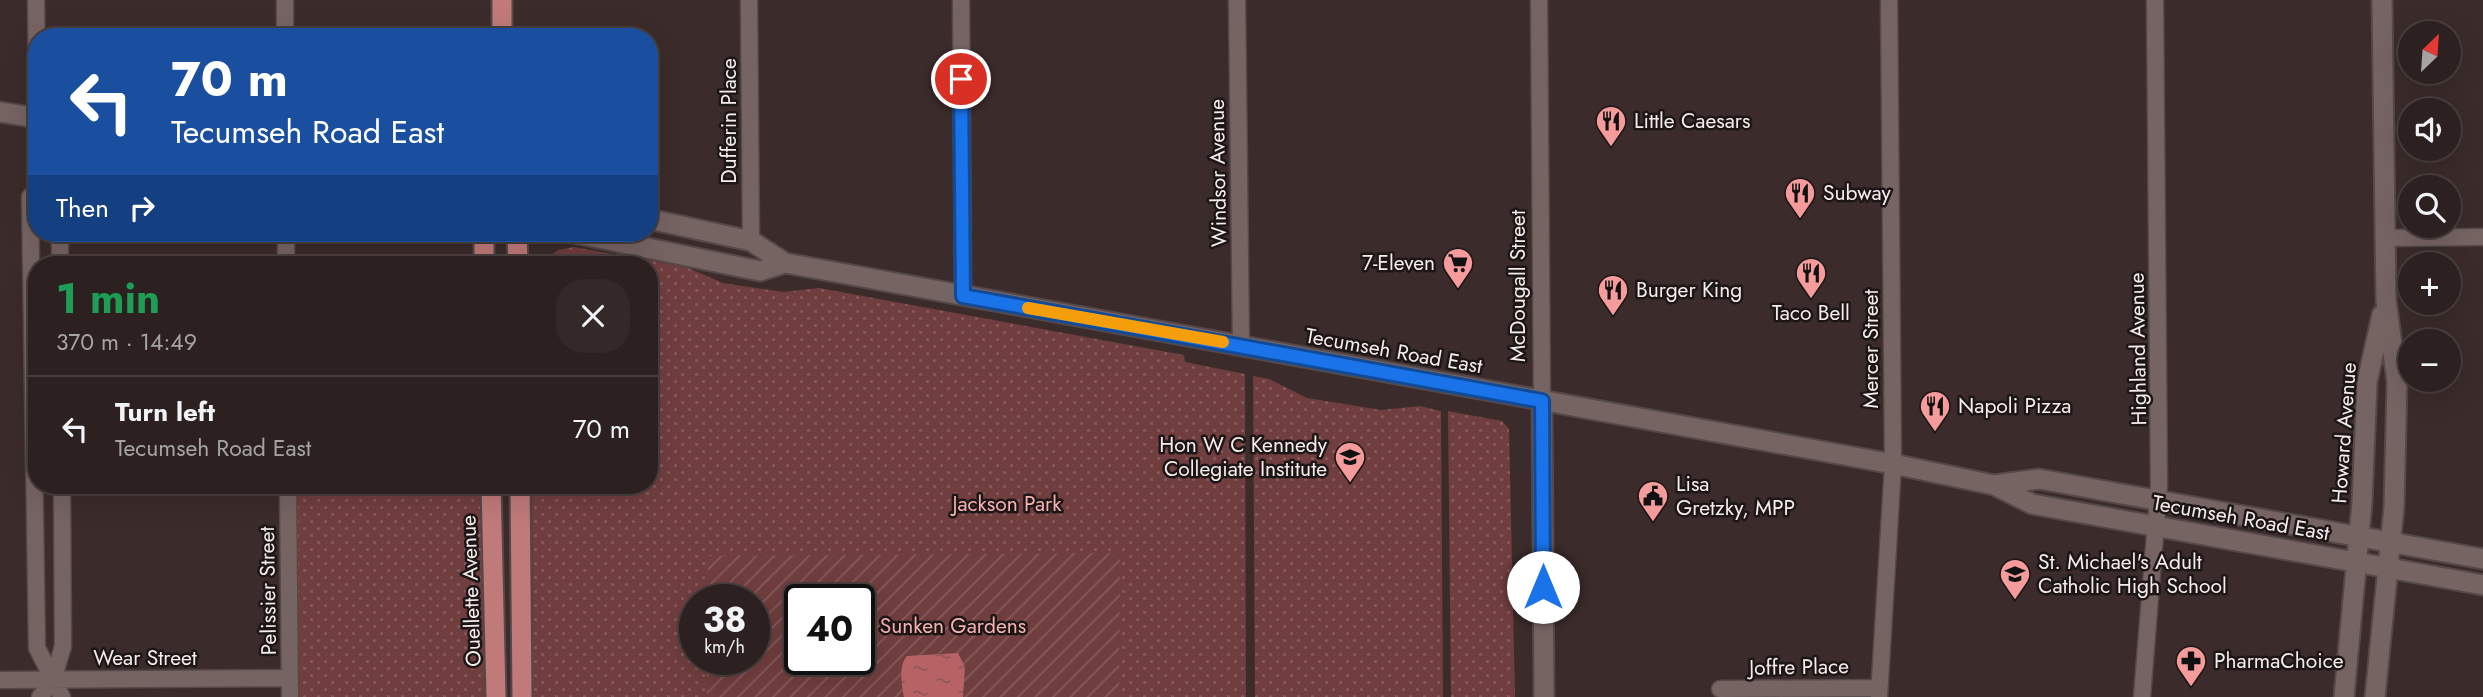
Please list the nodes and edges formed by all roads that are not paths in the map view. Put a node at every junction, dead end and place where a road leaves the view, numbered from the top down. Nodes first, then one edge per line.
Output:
1 (36, 0) edge
2 (285, 0) edge
3 (502, 0) edge
4 (749, 0) edge
5 (961, 0) edge
6 (1237, 0) edge
7 (1539, 0) edge
8 (1889, 0) edge
9 (2155, 0) edge
10 (2382, 0) edge
11 (36, 28) edge
12 (285, 28) edge
13 (502, 28) edge
14 (0, 112) edge
15 (28, 117) edge
16 (658, 221) edge
17 (2483, 237) edge
18 (2385, 238) junction
19 (751, 241) junction
20 (618, 242) edge
21 (785, 263) junction
22 (963, 296) junction
23 (2386, 300) junction
24 (1241, 346) junction
25 (1542, 401) junction
26 (1892, 464) junction
27 (1994, 485) junction
28 (35, 494) edge
29 (62, 494) edge
30 (288, 494) edge
31 (491, 494) edge
32 (520, 494) edge
33 (2158, 500) junction
34 (2157, 527) junction
35 (2359, 537) junction
36 (2390, 542) junction
37 (2483, 559) edge
38 (2356, 562) junction
39 (2388, 568) junction
40 (2483, 585) edge
41 (290, 678) junction
42 (0, 680) edge
43 (53, 680) junction
44 (1720, 689) dead end
45 (1879, 692) edge
46 (40, 697) edge
47 (62, 697) edge
48 (290, 697) edge
49 (496, 697) edge
50 (522, 697) edge
51 (1544, 697) edge
52 (2142, 697) edge
53 (2344, 697) edge
54 (2375, 697) edge

1 - 11 street
2 - 12 street
3 - 13 main road
4 - 19 street, Dufferin Place
5 - 22 street
6 - 24 street, Windsor Avenue
7 - 25 street, McDougall Street
8 - 26 street, Mercer Street
9 - 33 street, Highland Avenue
10 - 18 main road, Howard Avenue
14 - 15 main road
16 - 19 main road, Tecumseh Road East
17 - 18 street
18 - 23 main road, Howard Avenue
19 - 21 main road, Tecumseh Road East
20 - 21 main road, Tecumseh Road East
21 - 22 main road, Tecumseh Road East
22 - 24 main road, Tecumseh Road East
23 - 35 main road, Howard Avenue
23 - 36 main road, Howard Avenue
24 - 25 main road, Tecumseh Road East
25 - 26 main road, Tecumseh Road East
25 - 51 main road, McDougall Street
26 - 27 main road, Tecumseh Road East
26 - 45 street, Mercer Street
27 - 33 main road, Tecumseh Road East
27 - 34 main road, Tecumseh Road East
28 - 43 street
29 - 43 street
30 - 41 street, Pelissier Street
31 - 49 main road, Ouellette Avenue
32 - 50 main road
33 - 34 street, Highland Avenue
33 - 35 main road, Tecumseh Road East
34 - 38 main road, Tecumseh Road East
34 - 52 street, Highland Avenue
35 - 36 main road, Tecumseh Road East
35 - 38 main road, Howard Avenue
36 - 37 main road, Tecumseh Road East
36 - 39 main road, Howard Avenue
38 - 39 main road, Tecumseh Road East
38 - 53 main road, Howard Avenue
39 - 40 main road, Tecumseh Road East
39 - 54 main road, Howard Avenue
41 - 43 street, Wear Street
41 - 48 street, Pelissier Street
42 - 43 street, Wear Street
43 - 46 street
43 - 47 street
44 - 45 street, Joffre Place

